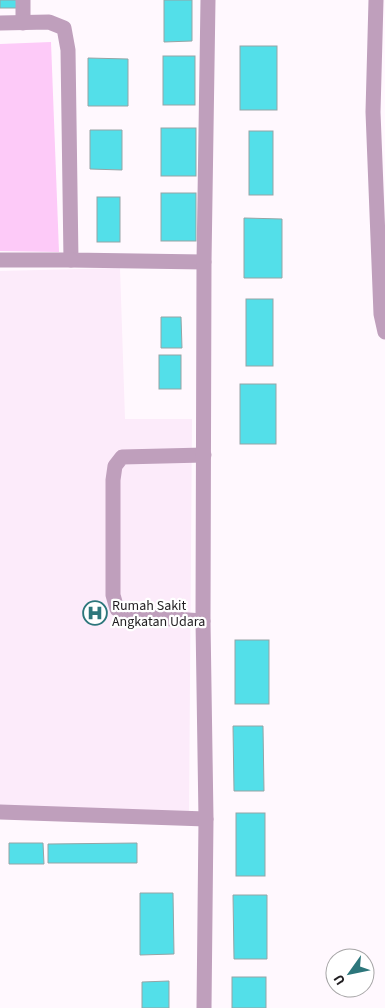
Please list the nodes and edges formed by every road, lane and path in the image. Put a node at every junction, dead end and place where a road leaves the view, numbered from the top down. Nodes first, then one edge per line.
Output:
1 (23, 0) edge
2 (208, 0) edge
3 (376, 0) edge
4 (0, 23) edge
5 (23, 23) junction
6 (0, 260) edge
7 (71, 260) junction
8 (204, 262) junction
9 (385, 332) edge
10 (204, 455) junction
11 (203, 621) junction
12 (0, 812) edge
13 (206, 819) junction
14 (204, 1008) edge

1 - 5 street
2 - 8 street
3 - 9 street
4 - 5 street
5 - 7 street
6 - 7 street
7 - 8 street
8 - 10 street
10 - 11 street
10 - 11 street
11 - 13 street
12 - 13 street
13 - 14 street

